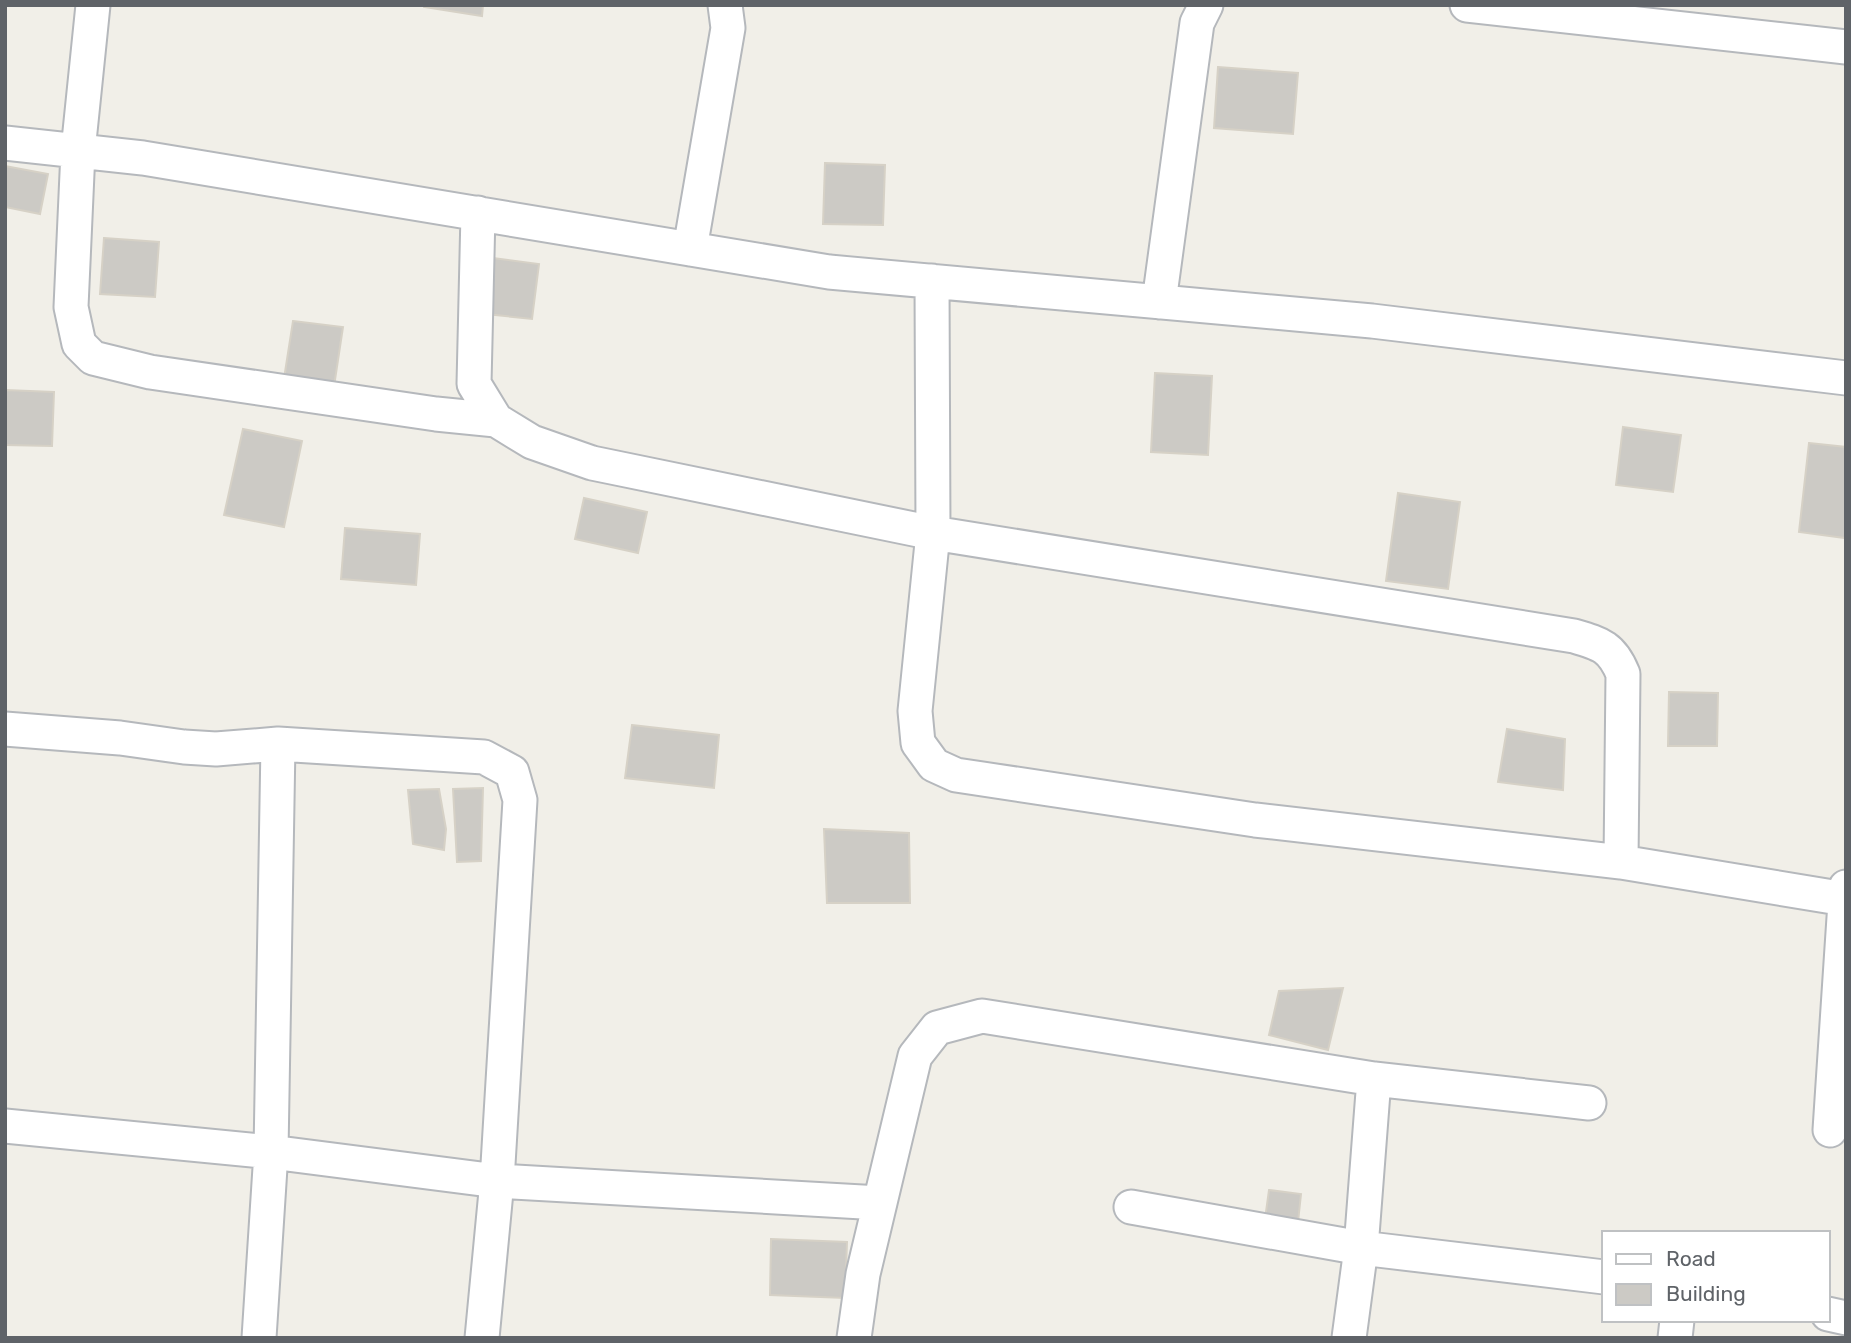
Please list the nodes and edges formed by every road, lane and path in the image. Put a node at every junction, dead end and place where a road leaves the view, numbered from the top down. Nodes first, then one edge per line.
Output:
1 (93, 5) edge
2 (724, 5) edge
3 (1206, 5) edge
4 (1467, 5) edge
5 (1846, 47) edge
6 (5, 143) edge
7 (78, 151) junction
8 (478, 213) junction
9 (690, 249) junction
10 (932, 281) junction
11 (1159, 302) junction
12 (1846, 378) edge
13 (496, 419) junction
14 (933, 533) junction
15 (5, 729) edge
16 (278, 744) junction
17 (1621, 862) junction
18 (1845, 893) edge
19 (1374, 1079) junction
20 (1589, 1103) dead end
21 (5, 1126) edge
22 (1830, 1130) dead end
23 (271, 1152) junction
24 (498, 1181) junction
25 (880, 1203) junction
26 (1131, 1207) dead end
27 (1361, 1248) junction
28 (1602, 1277) edge
29 (260, 1338) edge
30 (482, 1338) edge
31 (854, 1338) edge
32 (1349, 1338) edge

1 - 7 street
2 - 9 street
3 - 11 street
4 - 5 street
6 - 7 street
7 - 8 street
7 - 13 street
8 - 9 street
8 - 13 street
9 - 10 street
10 - 11 street
10 - 14 street
11 - 12 street
13 - 14 street
14 - 17 street
14 - 17 street
15 - 16 street
16 - 23 street
16 - 24 street
17 - 18 street
18 - 22 street
19 - 20 street
19 - 25 street
19 - 27 street
21 - 23 street
23 - 24 street
23 - 29 street
24 - 25 street
24 - 30 street
25 - 31 street
26 - 27 street
27 - 28 street
27 - 32 street

